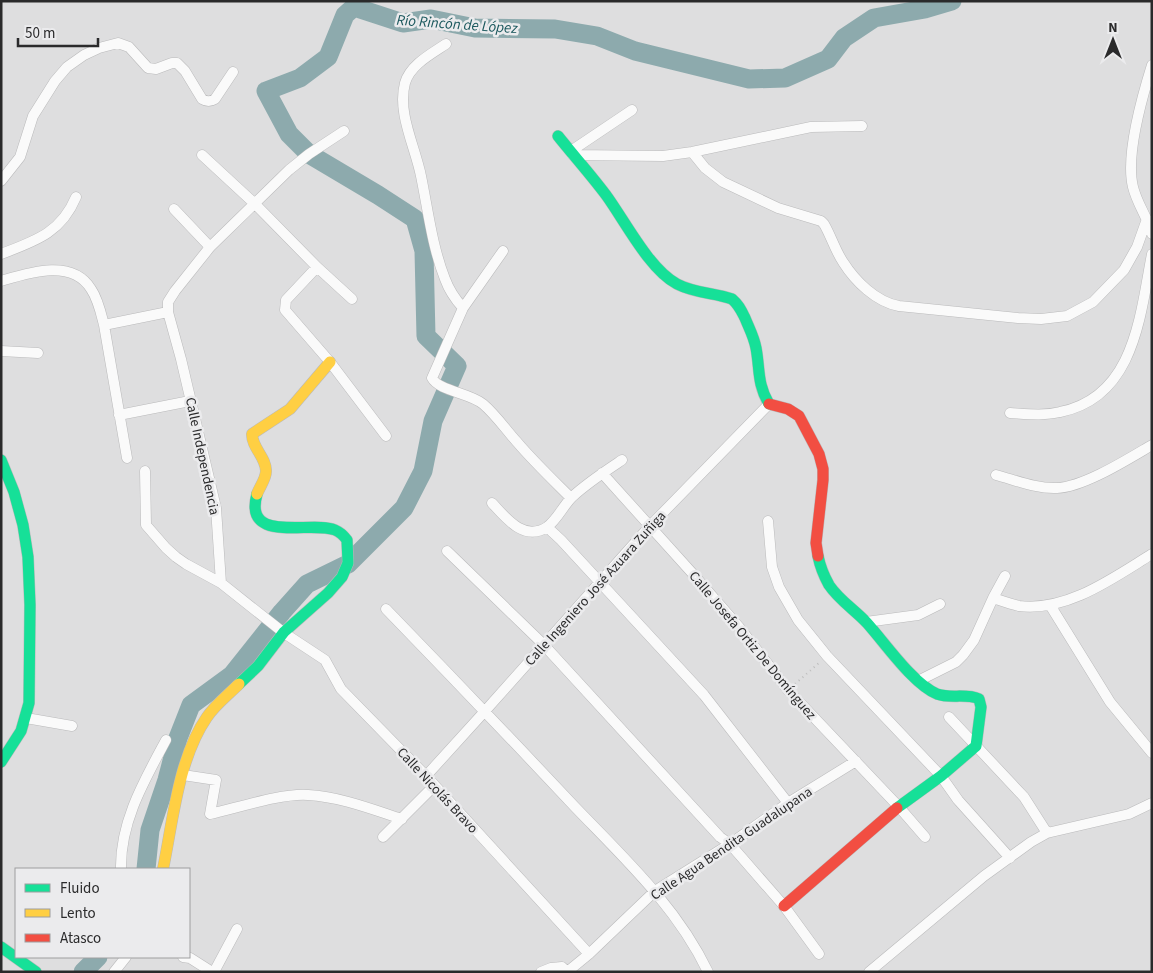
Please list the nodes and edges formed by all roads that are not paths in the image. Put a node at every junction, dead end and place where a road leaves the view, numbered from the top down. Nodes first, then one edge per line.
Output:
1 (446, 44) dead end
2 (1152, 65) edge
3 (233, 72) dead end
4 (632, 110) dead end
5 (862, 126) dead end
6 (344, 131) dead end
7 (558, 136) dead end
8 (692, 152) junction
9 (572, 153) junction
10 (202, 155) dead end
11 (1, 180) edge
12 (76, 197) dead end
13 (255, 204) junction
14 (174, 209) dead end
15 (1147, 219) junction
16 (1152, 234) edge
17 (210, 247) junction
18 (503, 252) dead end
19 (1, 254) edge
20 (1152, 254) edge
21 (316, 267) junction
22 (1, 281) edge
23 (352, 299) dead end
24 (463, 308) junction
25 (168, 312) junction
26 (104, 325) junction
27 (1, 351) edge
28 (38, 353) dead end
29 (330, 362) junction
30 (190, 401) junction
31 (769, 404) junction
32 (1010, 413) dead end
33 (119, 415) junction
34 (386, 436) dead end
35 (1152, 445) edge
36 (127, 458) dead end
37 (1, 460) edge
38 (622, 460) dead end
39 (145, 471) dead end
40 (602, 473) junction
41 (996, 475) dead end
42 (571, 498) junction
43 (492, 503) dead end
44 (768, 521) dead end
45 (547, 526) junction
46 (648, 526) junction
47 (447, 552) dead end
48 (1152, 554) edge
49 (1005, 576) dead end
50 (599, 581) junction
51 (222, 583) junction
52 (993, 598) junction
53 (940, 604) dead end
54 (1050, 605) junction
55 (386, 609) dead end
56 (866, 622) junction
57 (284, 633) junction
58 (543, 644) junction
59 (918, 681) junction
60 (485, 711) junction
61 (949, 717) dead end
62 (26, 718) junction
63 (72, 726) dead end
64 (166, 740) dead end
65 (976, 746) junction
66 (1152, 753) edge
67 (856, 761) junction
68 (1, 762) edge
69 (183, 775) junction
70 (426, 776) junction
71 (941, 776) junction
72 (434, 786) junction
73 (788, 803) junction
74 (1152, 803) edge
75 (899, 807) junction
76 (402, 818) junction
77 (1047, 833) junction
78 (384, 837) dead end
79 (925, 837) dead end
80 (730, 844) junction
81 (1010, 858) junction
82 (121, 868) edge
83 (163, 868) edge
84 (655, 891) junction
85 (784, 906) junction
86 (237, 929) dead end
87 (1, 947) edge
88 (589, 954) junction
89 (819, 954) dead end
90 (15, 957) edge
91 (16, 958) edge
92 (125, 958) edge
93 (190, 958) edge
94 (873, 971) edge
95 (36, 972) edge
96 (114, 972) edge
97 (213, 972) edge
98 (541, 972) edge
99 (567, 972) edge
100 (708, 972) edge

1 - 24 street
2 - 15 street
3 - 11 street
4 - 9 street
5 - 8 street
6 - 13 street
7 - 9 street
8 - 9 street
8 - 15 street
9 - 31 street
10 - 13 street
12 - 19 street
13 - 17 street
13 - 21 street
14 - 17 street
15 - 16 street
17 - 25 street
18 - 24 street
20 - 32 street
21 - 23 street
21 - 29 street
22 - 26 street
24 - 42 street
25 - 26 street
25 - 30 street, Calle Independencia
26 - 33 street
27 - 28 street
29 - 34 street
29 - 57 street
30 - 33 street
30 - 51 street, Calle Independencia
31 - 46 street, Calle Ingeniero José Azuara Zuñiga
31 - 56 street
33 - 36 street
35 - 41 street
37 - 62 street
38 - 40 street
39 - 51 street
40 - 42 street
40 - 46 street, Calle Josefa Ortiz De Domínguez
42 - 45 street
43 - 45 street
44 - 71 street
45 - 50 street
46 - 50 street, Calle Ingeniero José Azuara Zuñiga
46 - 67 street, Calle Josefa Ortiz De Domínguez
47 - 58 street
48 - 54 street
49 - 52 street
50 - 58 street, Calle Ingeniero José Azuara Zuñiga
50 - 73 street
51 - 57 street
52 - 54 street
52 - 59 street
53 - 56 street
54 - 66 street
55 - 60 street
56 - 59 street
57 - 69 street
57 - 70 street, Calle Nicolás Bravo
58 - 60 street, Calle Ingeniero José Azuara Zuñiga
58 - 80 street
59 - 65 street
60 - 70 street, Calle Ingeniero José Azuara Zuñiga
60 - 84 street
61 - 65 street
62 - 63 street
62 - 68 street
64 - 82 street
65 - 71 street
65 - 77 street
67 - 73 street, Calle Agua Bendita Guadalupana
67 - 75 street, Calle Josefa Ortiz De Domínguez
69 - 76 street
69 - 83 street
70 - 72 street, Calle Nicolás Bravo
71 - 75 street
71 - 81 street
72 - 76 street
72 - 88 street, Calle Nicolás Bravo
73 - 80 street, Calle Agua Bendita Guadalupana
74 - 77 street
75 - 79 street, Calle Josefa Ortiz De Domínguez
75 - 85 street
76 - 78 street
77 - 81 street
80 - 84 street, Calle Agua Bendita Guadalupana
80 - 85 street
81 - 94 street
84 - 88 street, Calle Agua Bendita Guadalupana
84 - 100 street
85 - 89 street
86 - 97 street
87 - 90 street
88 - 99 street, Calle Agua Bendita Guadalupana
91 - 95 street
92 - 96 street
93 - 97 street
98 - 99 street, Calle Agua Bendita Guadalupana

